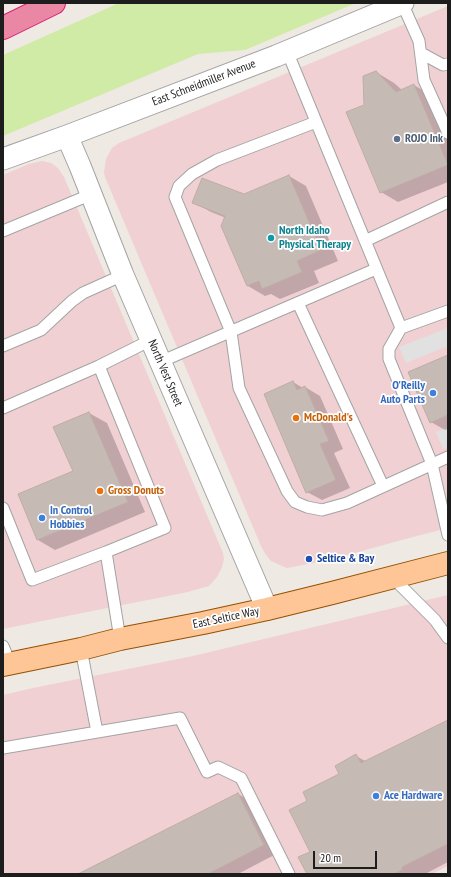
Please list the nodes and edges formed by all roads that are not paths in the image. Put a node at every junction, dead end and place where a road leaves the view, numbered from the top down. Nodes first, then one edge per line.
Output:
1 (43, 3) edge
2 (54, 3) edge
3 (403, 3) edge
4 (3, 20) edge
5 (3, 28) edge
6 (287, 51) junction
7 (421, 53) junction
8 (448, 64) edge
9 (316, 122) junction
10 (448, 133) edge
11 (67, 136) junction
12 (3, 159) edge
13 (92, 194) junction
14 (448, 202) edge
15 (3, 231) edge
16 (365, 241) junction
17 (376, 269) junction
18 (123, 275) junction
19 (298, 303) junction
20 (448, 312) edge
21 (400, 328) junction
22 (231, 332) junction
23 (151, 340) junction
24 (3, 346) edge
25 (160, 362) junction
26 (99, 366) junction
27 (3, 408) edge
28 (448, 457) edge
29 (432, 464) junction
30 (383, 486) junction
31 (3, 508) edge
32 (448, 535) edge
33 (106, 552) junction
34 (448, 563) edge
35 (393, 578) junction
36 (267, 608) junction
37 (448, 638) edge
38 (120, 639) junction
39 (81, 649) junction
40 (5, 658) edge
41 (97, 732) junction
42 (3, 748) edge
43 (289, 874) edge

1 - 4 highway
2 - 5 highway
3 - 6 street, East Schneidmiller Avenue
3 - 7 lane
6 - 9 lane
6 - 11 street, East Schneidmiller Avenue
7 - 8 lane
7 - 10 lane
9 - 16 lane
9 - 22 lane
11 - 12 street, East Schneidmiller Avenue
11 - 13 street, North Vest Street
13 - 15 lane
13 - 18 street, North Vest Street
14 - 16 lane
16 - 17 lane
17 - 19 lane
17 - 21 lane
18 - 23 street, North Vest Street
18 - 24 lane
19 - 22 lane
19 - 30 lane
20 - 21 lane
21 - 29 lane
22 - 25 lane
22 - 30 lane
23 - 25 street, North Vest Street
23 - 26 lane
25 - 36 street, North Vest Street
26 - 27 lane
26 - 33 lane
28 - 29 lane
29 - 30 lane
29 - 32 lane
31 - 33 lane
33 - 38 lane
34 - 35 main road, East Seltice Way
35 - 36 main road, East Seltice Way
35 - 37 lane
36 - 38 main road, East Seltice Way
38 - 39 main road, East Seltice Way
39 - 40 main road, East Seltice Way
39 - 41 lane
41 - 42 lane
41 - 43 lane

